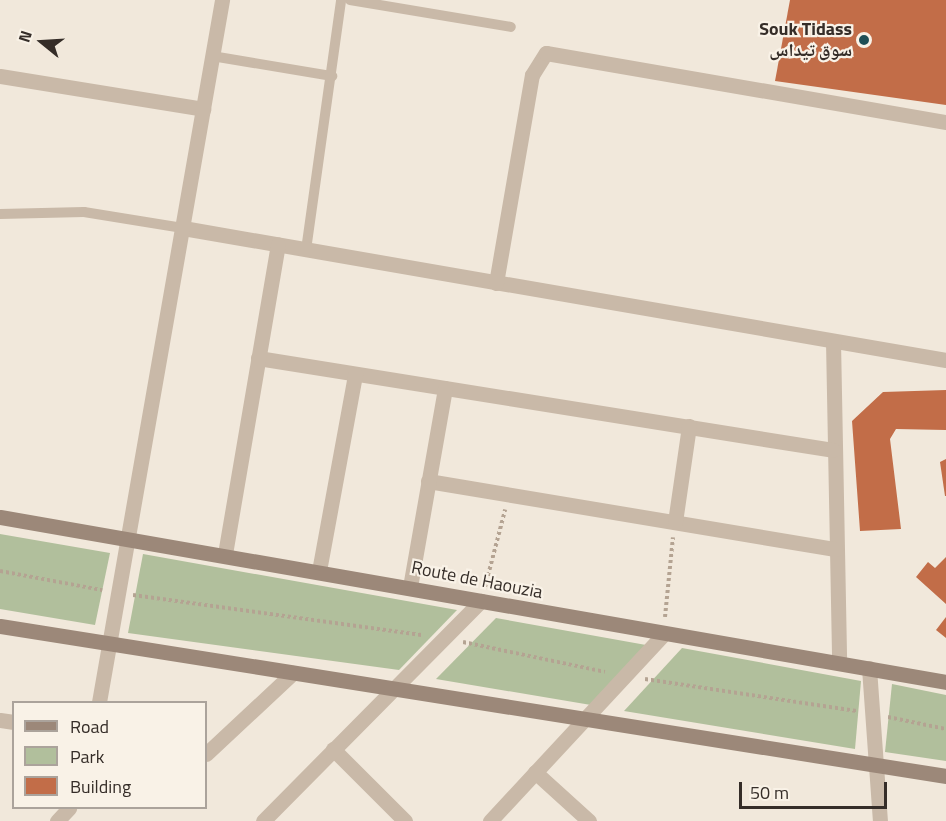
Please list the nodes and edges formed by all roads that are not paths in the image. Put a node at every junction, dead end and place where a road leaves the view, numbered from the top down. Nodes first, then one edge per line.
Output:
1 (222, 0) edge
2 (341, 0) edge
3 (350, 0) edge
4 (512, 27) dead end
5 (212, 56) junction
6 (0, 76) edge
7 (332, 76) junction
8 (203, 109) junction
9 (946, 122) edge
10 (0, 214) edge
11 (183, 228) junction
12 (278, 245) junction
13 (306, 250) junction
14 (496, 283) junction
15 (833, 341) junction
16 (258, 358) junction
17 (946, 360) edge
18 (356, 374) junction
19 (445, 388) junction
20 (689, 426) junction
21 (833, 450) junction
22 (428, 481) junction
23 (0, 517) edge
24 (675, 522) junction
25 (129, 538) junction
26 (835, 549) junction
27 (225, 554) junction
28 (319, 571) junction
29 (410, 587) junction
30 (481, 601) junction
31 (0, 626) edge
32 (663, 635) junction
33 (111, 644) junction
34 (839, 663) junction
35 (869, 668) junction
36 (293, 673) junction
37 (946, 682) edge
38 (396, 689) junction
39 (99, 701) edge
40 (585, 718) junction
41 (333, 749) junction
42 (207, 753) edge
43 (876, 765) junction
44 (535, 772) junction
45 (946, 776) edge
46 (67, 809) edge
47 (57, 821) edge
48 (263, 821) edge
49 (405, 821) edge
50 (490, 821) edge
51 (590, 821) edge
52 (880, 821) edge

1 - 5 street
2 - 7 lane
3 - 4 lane
5 - 7 lane
5 - 8 street
6 - 8 street
7 - 13 lane
8 - 11 street
9 - 14 street
10 - 11 lane
11 - 12 street
11 - 25 street
12 - 13 street
12 - 16 street
13 - 14 street
14 - 15 street
15 - 17 street
15 - 21 street
16 - 18 street
16 - 27 street
18 - 19 street
18 - 28 street
19 - 20 street
19 - 22 street
20 - 21 street
20 - 24 street
21 - 26 street
22 - 24 street
22 - 29 street
23 - 25 street, Route de Haouzia
24 - 26 street
25 - 27 street, Route de Haouzia
25 - 33 street
26 - 34 street
27 - 28 street, Route de Haouzia
28 - 29 street, Route de Haouzia
29 - 30 street, Route de Haouzia
30 - 32 street, Route de Haouzia
30 - 38 street
31 - 33 street
32 - 34 street, Route de Haouzia
32 - 40 street
33 - 36 street
33 - 39 street
34 - 35 street, Route de Haouzia
35 - 37 street, Route de Haouzia
35 - 43 street
36 - 38 street
36 - 42 street
38 - 40 street
38 - 41 street
40 - 43 street
40 - 44 street
41 - 48 street
41 - 49 street
43 - 45 street
43 - 52 street
44 - 50 street
44 - 51 street
46 - 47 street

